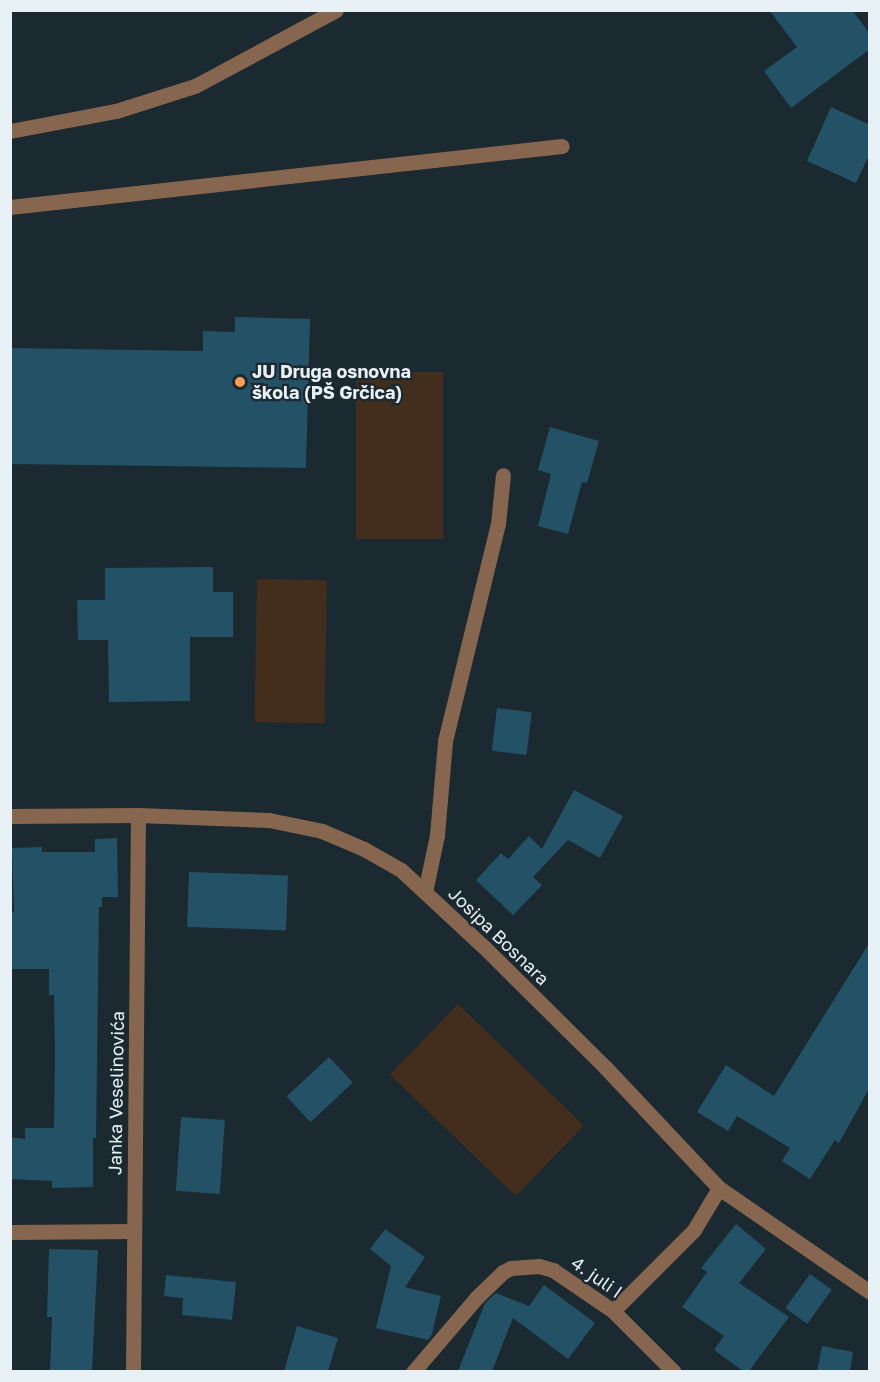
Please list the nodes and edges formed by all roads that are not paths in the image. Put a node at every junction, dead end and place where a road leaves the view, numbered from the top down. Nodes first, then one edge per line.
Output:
1 (336, 10) edge
2 (10, 131) edge
3 (562, 146) dead end
4 (10, 207) edge
5 (502, 475) dead end
6 (138, 815) junction
7 (10, 816) edge
8 (425, 892) junction
9 (719, 1188) junction
10 (134, 1231) junction
11 (10, 1232) edge
12 (870, 1292) edge
13 (613, 1311) junction
14 (133, 1371) edge
15 (413, 1371) edge
16 (674, 1371) edge

1 - 2 street
3 - 4 street
5 - 8 street
6 - 7 street, Josipa Bosnara
6 - 8 street, Josipa Bosnara
6 - 10 street, Janka Veselinovića
8 - 9 street, Josipa Bosnara
9 - 12 street, Josipa Bosnara
9 - 13 street
10 - 11 street
10 - 14 street, Janka Veselinovića
13 - 15 street, 4. juli I
13 - 16 street, 4. juli I

